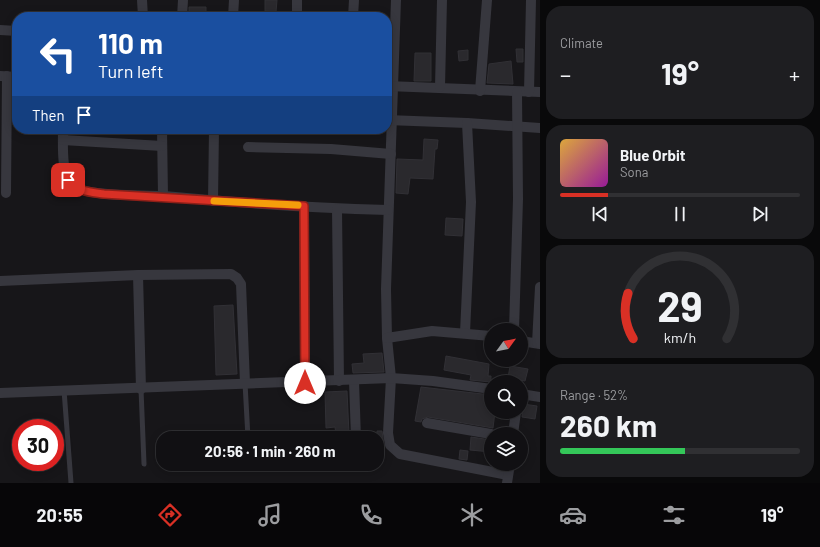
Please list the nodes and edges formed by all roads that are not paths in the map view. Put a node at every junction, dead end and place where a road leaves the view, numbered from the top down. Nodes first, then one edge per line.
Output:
1 (142, 0) edge
2 (183, 0) edge
3 (234, 0) edge
4 (297, 0) edge
5 (354, 0) edge
6 (396, 0) edge
7 (442, 0) edge
8 (486, 0) edge
9 (531, 0) edge
10 (143, 12) edge
11 (182, 12) edge
12 (233, 12) edge
13 (297, 12) edge
14 (353, 12) edge
15 (0, 30) edge
16 (12, 31) edge
17 (392, 58) edge
18 (8, 76) edge
19 (392, 87) edge
20 (440, 87) junction
21 (480, 91) junction
22 (517, 92) junction
23 (529, 92) junction
24 (540, 92) edge
25 (392, 120) edge
26 (467, 123) junction
27 (518, 126) junction
28 (540, 128) edge
29 (64, 134) edge
30 (162, 134) edge
31 (214, 134) edge
32 (390, 134) edge
33 (63, 140) junction
34 (162, 146) junction
35 (248, 147) dead end
36 (391, 154) junction
37 (6, 193) dead end
38 (163, 196) junction
39 (213, 201) junction
40 (304, 206) junction
41 (337, 208) junction
42 (388, 210) junction
43 (138, 275) junction
44 (0, 282) edge
45 (540, 287) edge
46 (514, 323) edge
47 (465, 333) junction
48 (484, 335) edge
49 (387, 338) junction
50 (528, 342) edge
51 (539, 344) edge
52 (391, 378) junction
53 (339, 381) junction
54 (354, 381) junction
55 (245, 383) junction
56 (305, 383) junction
57 (484, 388) edge
58 (64, 389) junction
59 (141, 389) junction
60 (0, 393) edge
61 (528, 395) edge
62 (540, 397) edge
63 (427, 423) dead end
64 (248, 431) edge
65 (356, 431) edge
66 (484, 433) edge
67 (144, 464) dead end
68 (508, 479) edge
69 (71, 483) edge

1 - 10 street
2 - 11 street
3 - 12 street
4 - 13 street
5 - 14 street
6 - 17 street
7 - 20 street
8 - 21 street
9 - 23 street
15 - 16 street
18 - 37 street
19 - 20 street
20 - 21 street
21 - 22 street
22 - 23 street
22 - 27 street
23 - 24 street
25 - 26 street
26 - 27 street
26 - 47 street
27 - 28 street
27 - 46 street
29 - 33 street
30 - 34 street
31 - 39 street
32 - 36 street
33 - 34 street
33 - 38 street
34 - 38 street
35 - 36 street
36 - 42 street
38 - 39 street
39 - 40 street
40 - 41 street
40 - 56 street
41 - 42 street
41 - 53 street
42 - 49 street
43 - 44 street
43 - 55 street
43 - 59 street
45 - 51 street
47 - 48 street
47 - 49 street
49 - 52 street
50 - 51 street
52 - 54 street
52 - 57 street
52 - 68 street
53 - 54 street
53 - 56 street
54 - 65 street
55 - 56 street
55 - 59 street
55 - 64 lane
58 - 59 street
58 - 60 street
58 - 69 lane
59 - 67 lane
61 - 62 street
63 - 66 street

